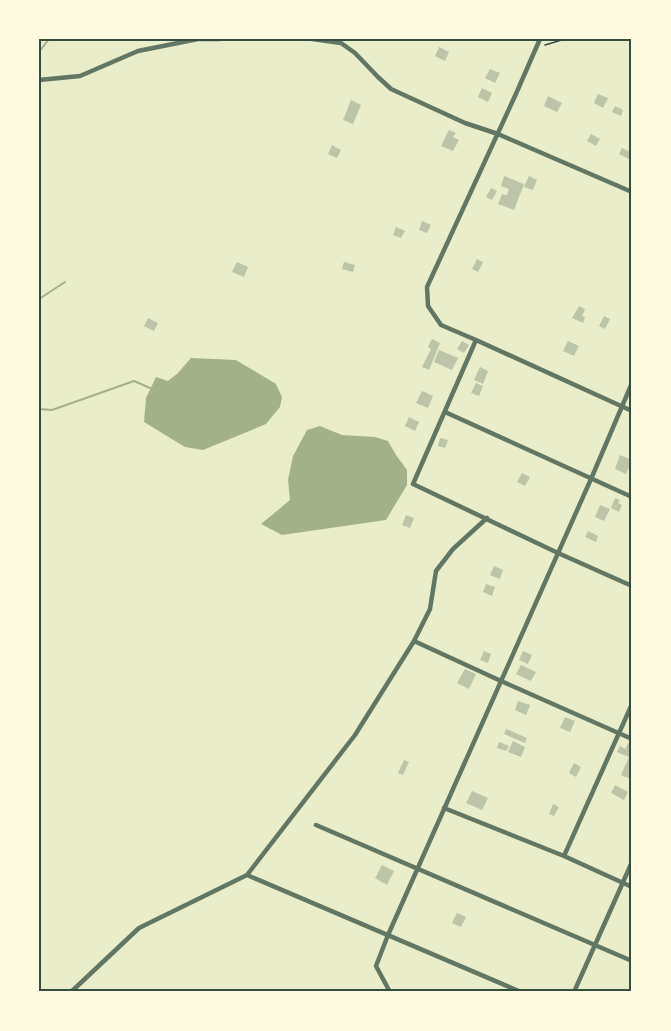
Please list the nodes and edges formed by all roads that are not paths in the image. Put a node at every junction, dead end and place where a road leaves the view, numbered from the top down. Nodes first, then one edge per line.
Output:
1 (220, 39) edge
2 (312, 39) edge
3 (540, 39) edge
4 (39, 80) edge
5 (498, 134) junction
6 (632, 192) edge
7 (476, 340) junction
8 (632, 384) edge
9 (622, 406) junction
10 (632, 411) edge
11 (445, 412) junction
12 (591, 479) junction
13 (632, 497) edge
14 (487, 518) junction
15 (558, 553) junction
16 (632, 586) edge
17 (414, 641) junction
18 (501, 681) junction
19 (632, 704) edge
20 (619, 733) junction
21 (632, 738) edge
22 (444, 808) junction
23 (316, 825) dead end
24 (564, 856) junction
25 (632, 862) edge
26 (417, 870) junction
27 (248, 875) junction
28 (623, 883) junction
29 (632, 887) edge
30 (388, 935) junction
31 (595, 945) junction
32 (632, 961) edge
33 (71, 992) edge
34 (390, 992) edge
35 (522, 992) edge
36 (574, 992) edge

1 - 4 street
2 - 5 street
3 - 5 street
5 - 6 street
5 - 7 street
7 - 9 street
7 - 11 street
8 - 9 street
9 - 10 street
9 - 12 street
11 - 12 street
11 - 14 street
12 - 13 street
12 - 15 street
14 - 15 street
14 - 17 street
15 - 16 street
15 - 18 street
17 - 18 street
17 - 27 street
18 - 20 street
18 - 22 street
19 - 20 street
20 - 21 street
20 - 24 street
22 - 24 street
22 - 26 street
23 - 26 street
24 - 28 street
25 - 28 street
26 - 30 street
26 - 31 street
27 - 30 street
27 - 33 street
28 - 29 street
28 - 31 street
30 - 34 street
30 - 35 street
31 - 32 street
31 - 36 street

